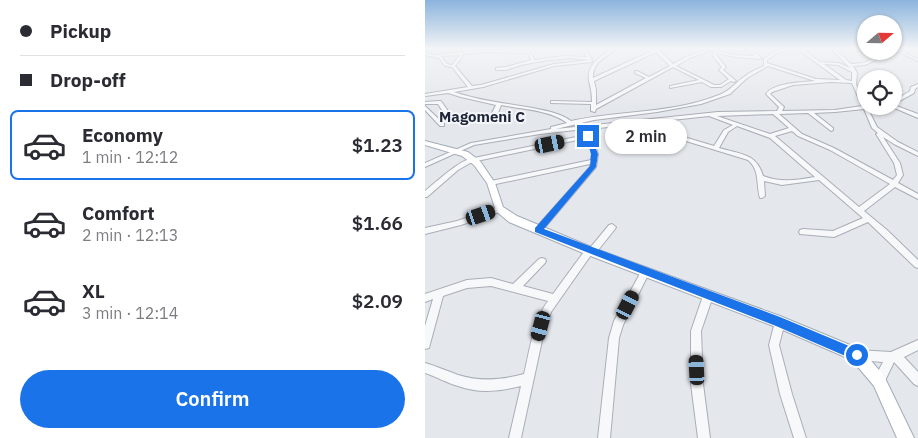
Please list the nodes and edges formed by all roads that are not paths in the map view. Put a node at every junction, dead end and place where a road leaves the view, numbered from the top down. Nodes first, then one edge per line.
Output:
1 (455, 68) edge
2 (505, 68) edge
3 (512, 68) edge
4 (542, 68) edge
5 (590, 68) edge
6 (617, 68) edge
7 (668, 68) edge
8 (678, 68) edge
9 (723, 68) edge
10 (755, 68) edge
11 (784, 68) edge
12 (827, 68) edge
13 (849, 68) edge
14 (852, 68) edge
15 (497, 69) dead end
16 (854, 71) junction
17 (635, 72) dead end
18 (802, 75) junction
19 (513, 77) junction
20 (649, 78) junction
21 (730, 80) junction
22 (591, 81) junction
23 (702, 81) junction
24 (741, 81) junction
25 (830, 81) junction
26 (846, 82) junction
27 (853, 82) junction
28 (801, 84) junction
29 (918, 85) edge
30 (672, 87) dead end
31 (471, 88) junction
32 (857, 88) edge
33 (449, 92) junction
34 (425, 95) edge
35 (902, 99) edge
36 (553, 102) dead end
37 (425, 103) edge
38 (499, 104) junction
39 (594, 105) junction
40 (425, 107) edge
41 (857, 108) edge
42 (902, 109) edge
43 (808, 111) junction
44 (657, 112) junction
45 (777, 113) junction
46 (447, 114) dead end
47 (708, 115) junction
48 (868, 115) edge
49 (496, 116) junction
50 (918, 116) edge
51 (592, 118) junction
52 (479, 120) dead end
53 (660, 120) junction
54 (502, 122) dead end
55 (569, 122) junction
56 (639, 123) junction
57 (442, 125) dead end
58 (735, 126) junction
59 (586, 128) junction
60 (792, 129) junction
61 (831, 129) dead end
62 (878, 131) junction
63 (540, 132) junction
64 (588, 136) junction
65 (770, 136) junction
66 (821, 137) dead end
67 (815, 141) junction
68 (425, 143) edge
69 (716, 147) junction
70 (454, 151) junction
71 (918, 154) edge
72 (473, 160) junction
73 (594, 161) junction
74 (425, 165) edge
75 (761, 177) junction
76 (820, 178) junction
77 (491, 183) junction
78 (896, 184) junction
79 (425, 195) edge
80 (762, 196) dead end
81 (918, 197) edge
82 (499, 209) junction
83 (859, 211) junction
84 (868, 219) junction
85 (613, 227) dead end
86 (538, 230) junction
87 (425, 231) edge
88 (803, 232) dead end
89 (591, 252) junction
90 (542, 261) dead end
91 (918, 265) edge
92 (645, 272) junction
93 (516, 287) junction
94 (439, 294) junction
95 (708, 296) junction
96 (425, 298) edge
97 (554, 298) junction
98 (780, 322) junction
99 (425, 344) edge
100 (918, 345) edge
101 (857, 355) junction
102 (893, 356) junction
103 (425, 368) edge
104 (529, 378) junction
105 (918, 380) edge
106 (879, 381) junction
107 (515, 438) edge
108 (604, 438) edge
109 (704, 438) edge
110 (800, 438) edge
111 (906, 438) edge

1 - 31 street
2 - 15 street
3 - 19 street
4 - 19 street
5 - 22 street
6 - 22 street
7 - 20 street
8 - 23 street
9 - 21 street
10 - 24 street
11 - 18 street
12 - 26 street
13 - 16 street
14 - 16 street
16 - 27 street
17 - 20 street
18 - 25 street
18 - 28 street
19 - 31 street
20 - 39 street
21 - 23 street
21 - 24 street
22 - 39 street
23 - 30 street
24 - 44 street
25 - 26 street
25 - 28 street
26 - 27 street
27 - 32 street
28 - 45 street
29 - 35 street
31 - 33 street
33 - 34 street
33 - 38 street
36 - 39 street
37 - 46 street
38 - 49 street
38 - 55 street
39 - 51 street
40 - 57 street
41 - 43 street
42 - 50 street
43 - 45 street
43 - 61 street
44 - 51 street
44 - 53 street
45 - 47 street
45 - 60 street
47 - 53 street
47 - 58 street
48 - 62 street
49 - 52 street
49 - 54 street
51 - 55 street
53 - 56 street
55 - 63 street
56 - 59 street
56 - 69 street
58 - 65 street
58 - 69 street
59 - 63 street
59 - 64 street
60 - 65 street
60 - 67 street
62 - 71 street
62 - 78 street
63 - 70 street
64 - 72 street
64 - 73 street
65 - 76 street
66 - 67 street
67 - 78 street
68 - 70 main road
69 - 75 street
70 - 72 main road
70 - 74 street
72 - 77 main road
72 - 79 street
73 - 77 street
73 - 86 street
75 - 76 street
75 - 80 street
76 - 83 street
77 - 82 main road
78 - 81 street
78 - 83 street
82 - 86 main road
82 - 87 street
83 - 84 street
84 - 88 street
84 - 91 street
85 - 89 street
86 - 89 main road
89 - 92 main road
89 - 97 street
90 - 93 street
92 - 95 main road
92 - 108 street
93 - 94 street
93 - 97 street
94 - 96 street
94 - 99 street
95 - 98 main road
95 - 109 street
97 - 104 street
98 - 101 main road
98 - 110 street
100 - 102 street
101 - 102 street
101 - 106 main road
102 - 105 street
102 - 106 street
103 - 104 street
104 - 107 street
106 - 111 main road

